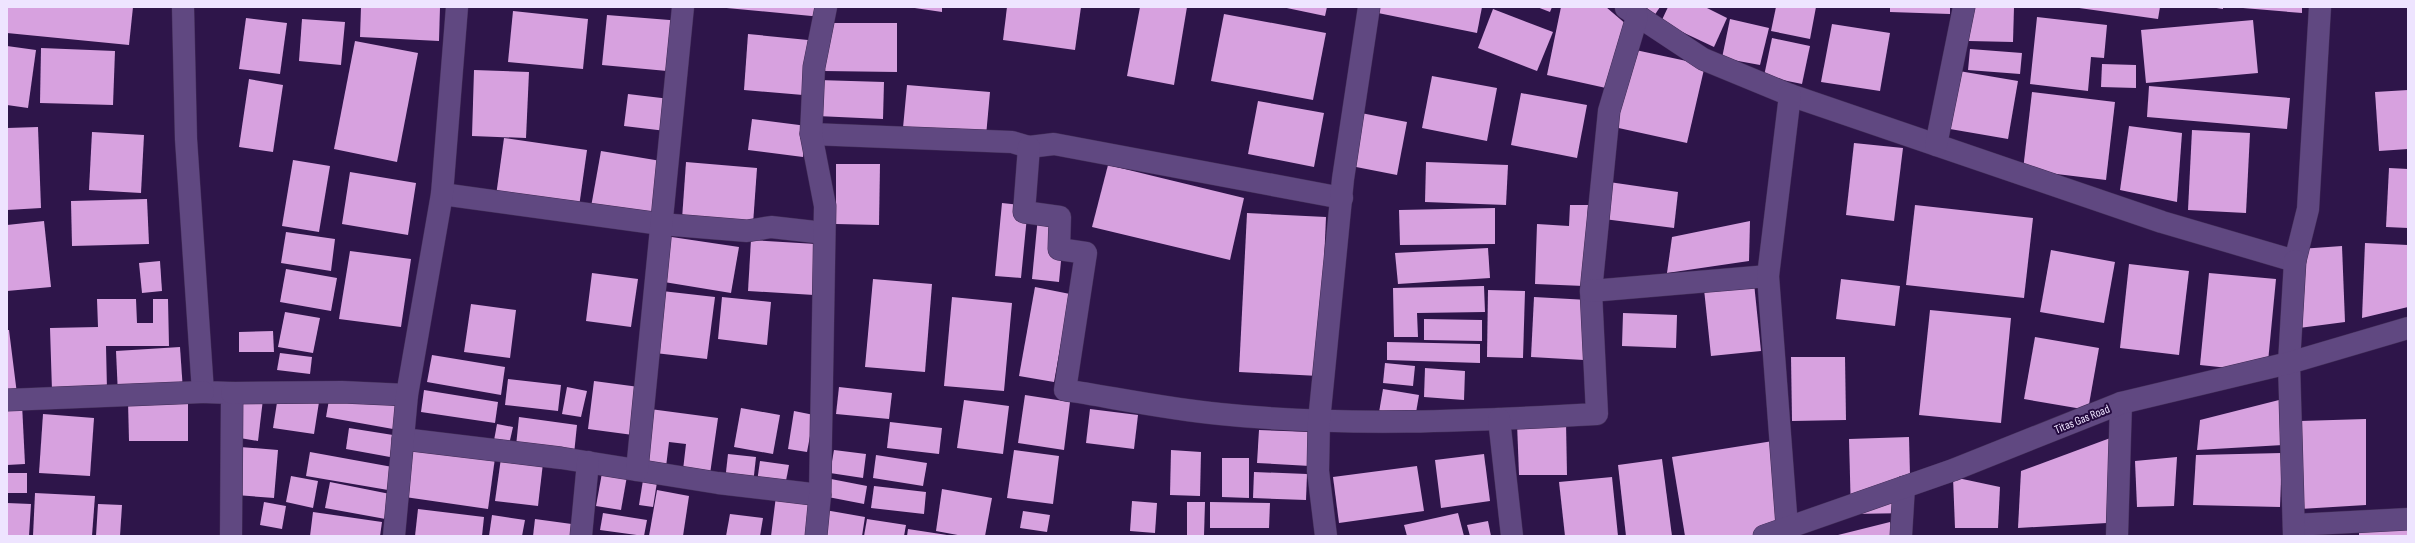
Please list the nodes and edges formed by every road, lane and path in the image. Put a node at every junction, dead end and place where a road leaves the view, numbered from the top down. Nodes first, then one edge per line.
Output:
1 (183, 7) edge
2 (457, 7) edge
3 (683, 7) edge
4 (826, 7) edge
5 (1369, 7) edge
6 (1964, 7) edge
7 (2320, 7) edge
8 (1631, 12) edge
9 (1790, 95) junction
10 (811, 134) junction
11 (1936, 145) junction
12 (1029, 147) junction
13 (442, 194) junction
14 (1342, 198) junction
15 (661, 224) junction
16 (824, 233) junction
17 (2295, 261) junction
18 (1768, 276) junction
19 (1591, 291) junction
20 (2408, 328) edge
21 (2289, 363) junction
22 (203, 392) junction
23 (232, 393) junction
24 (408, 394) junction
25 (7, 400) edge
26 (2121, 403) junction
27 (1499, 419) junction
28 (1319, 421) junction
29 (403, 439) junction
30 (588, 462) junction
31 (637, 470) junction
32 (1904, 487) junction
33 (820, 495) junction
34 (2408, 519) edge
35 (1788, 528) junction
36 (2294, 530) edge
37 (231, 536) edge
38 (394, 536) edge
39 (581, 536) edge
40 (816, 536) edge
41 (1326, 536) edge
42 (1512, 536) edge
43 (1764, 536) edge
44 (1901, 536) edge
45 (2117, 536) edge

1 - 22 street
2 - 13 street
3 - 15 street
4 - 10 street
5 - 14 street
6 - 11 street
7 - 17 street
8 - 9 street
8 - 19 street
9 - 11 street
9 - 18 street
10 - 12 street
10 - 16 street
11 - 17 street
12 - 14 street
12 - 28 street
13 - 15 street
13 - 24 street
14 - 28 street
15 - 16 street
15 - 31 street
16 - 33 street
17 - 21 street
18 - 19 street
18 - 35 street
19 - 27 street
20 - 21 street, Titas Gas Road
21 - 26 street, Titas Gas Road
21 - 36 street
22 - 23 street
22 - 25 street
23 - 24 street
23 - 37 street
24 - 29 street
26 - 32 street, Titas Gas Road
26 - 45 street
27 - 28 street
27 - 42 street
28 - 41 street
29 - 30 street
29 - 38 street
30 - 31 street
30 - 39 street
31 - 33 street
32 - 35 street, Titas Gas Road
32 - 44 street
33 - 40 street
34 - 36 street
35 - 43 street, Titas Gas Road

